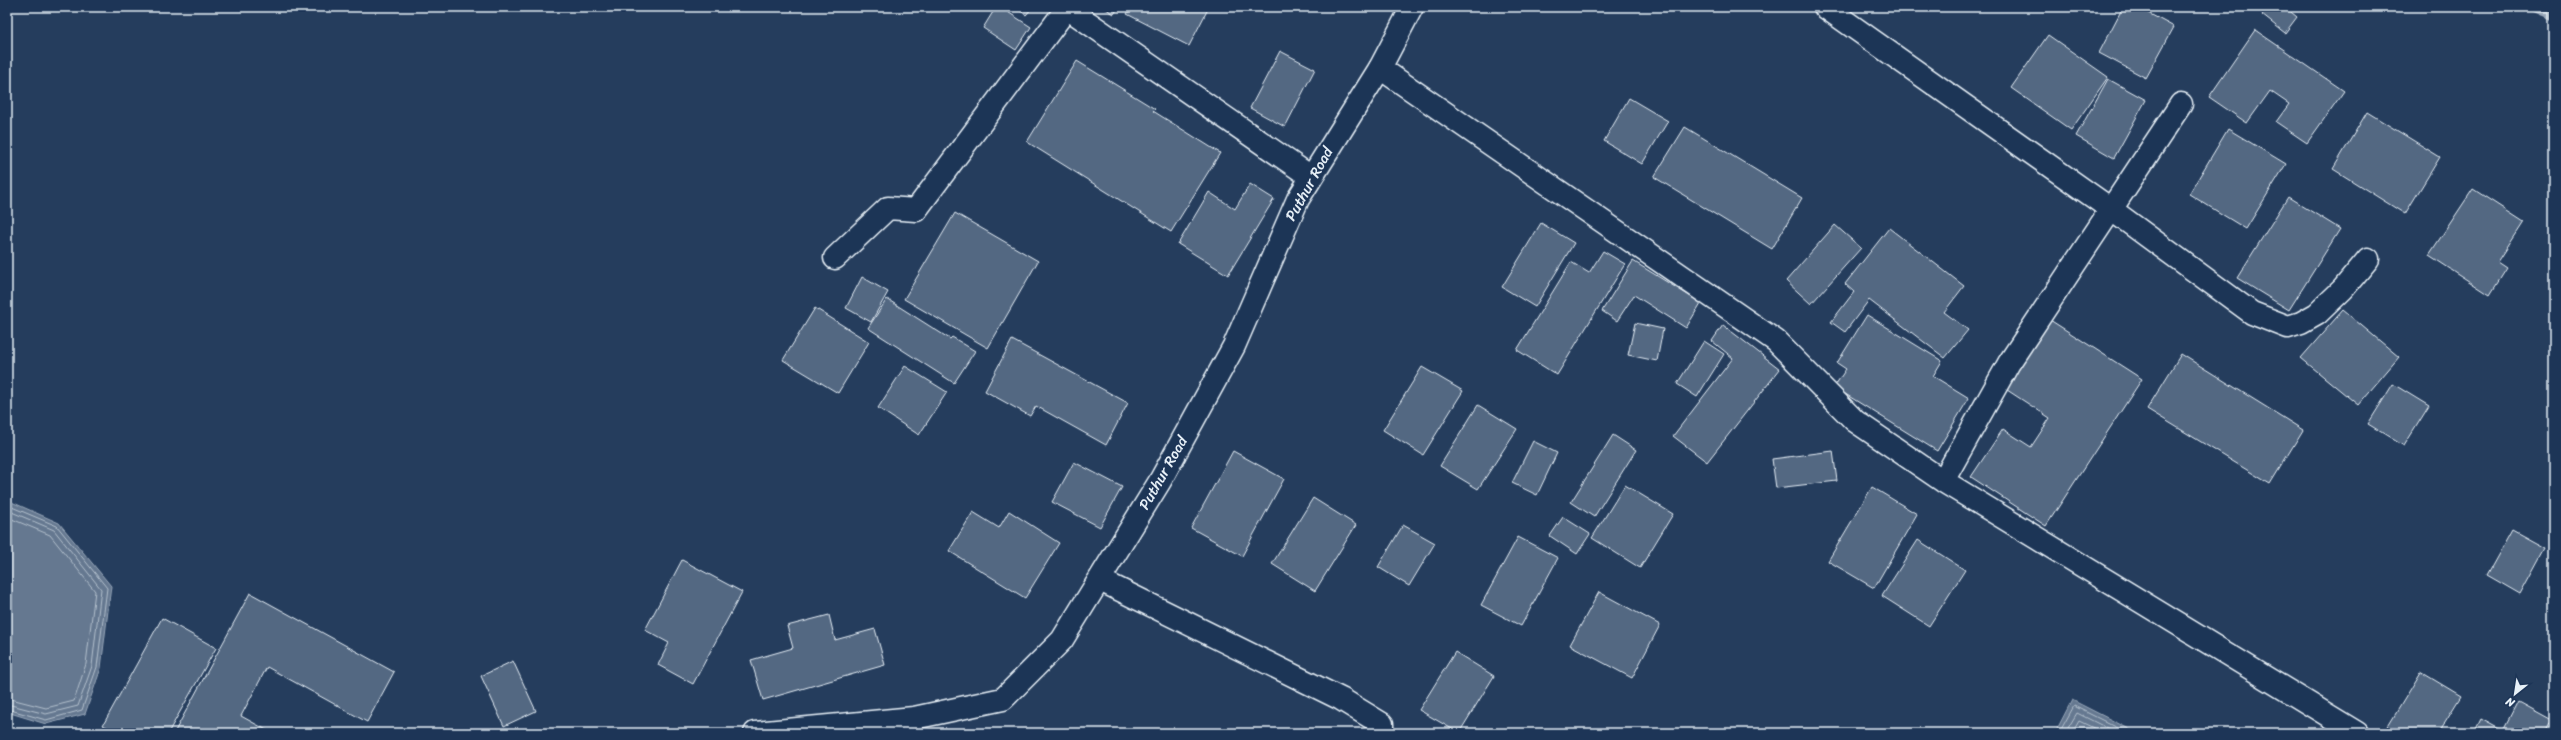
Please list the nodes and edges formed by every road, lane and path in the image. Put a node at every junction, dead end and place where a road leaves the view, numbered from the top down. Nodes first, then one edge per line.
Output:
1 (1412, 7) edge
2 (1825, 7) edge
3 (1380, 68) junction
4 (2181, 104) dead end
5 (1311, 177) junction
6 (2112, 210) junction
7 (835, 258) dead end
8 (2368, 259) dead end
9 (1943, 481) junction
10 (1100, 580) junction
11 (755, 733) edge
12 (1382, 733) edge
13 (2357, 733) edge

1 - 3 street, Puthur Road
2 - 6 street
3 - 5 street, Puthur Road
3 - 9 street
4 - 6 street
5 - 7 street
5 - 10 street, Puthur Road
6 - 8 street
6 - 9 street
9 - 13 street
10 - 11 street, Puthur Road
10 - 12 street

